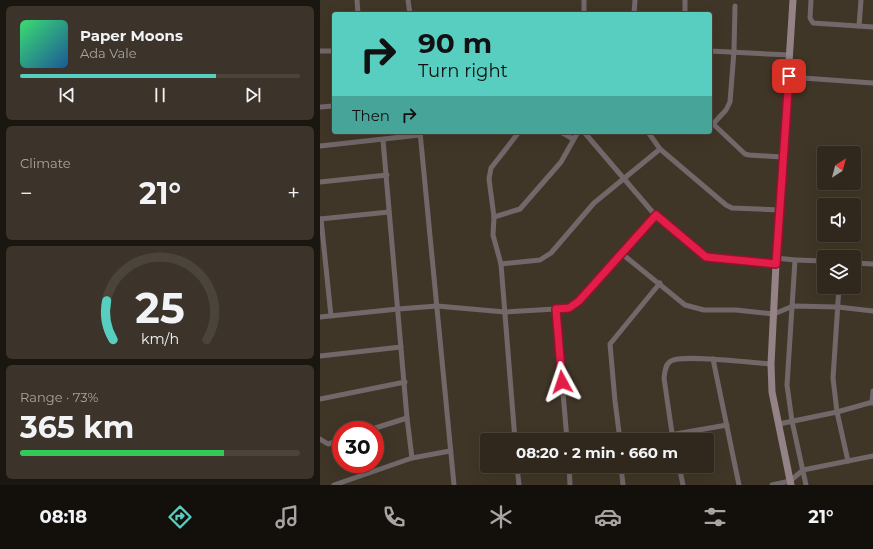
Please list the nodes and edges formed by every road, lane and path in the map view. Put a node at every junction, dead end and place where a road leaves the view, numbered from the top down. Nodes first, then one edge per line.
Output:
1 (357, 0) edge
2 (408, 0) edge
3 (584, 0) edge
4 (635, 0) edge
5 (685, 0) edge
6 (793, 0) edge
7 (811, 0) edge
8 (860, 0) edge
9 (735, 6) dead end
10 (358, 12) edge
11 (410, 12) edge
12 (584, 12) edge
13 (634, 12) edge
14 (685, 12) edge
15 (859, 26) junction
16 (873, 27) edge
17 (320, 51) edge
18 (332, 51) edge
19 (712, 51) edge
20 (734, 51) junction
21 (790, 55) junction
22 (789, 76) junction
23 (873, 83) edge
24 (332, 106) edge
25 (320, 107) edge
26 (712, 121) edge
27 (712, 123) edge
28 (415, 134) edge
29 (420, 134) edge
30 (517, 134) edge
31 (564, 134) edge
32 (577, 134) edge
33 (586, 134) edge
34 (649, 134) edge
35 (573, 139) junction
36 (383, 140) junction
37 (320, 146) edge
38 (660, 149) junction
39 (782, 157) junction
40 (387, 175) junction
41 (624, 179) junction
42 (320, 182) edge
43 (780, 210) junction
44 (389, 212) junction
45 (656, 215) junction
46 (494, 217) junction
47 (320, 219) edge
48 (621, 252) junction
49 (795, 260) junction
50 (776, 261) junction
51 (817, 261) edge
52 (861, 263) edge
53 (501, 264) junction
54 (873, 264) edge
55 (660, 283) junction
56 (839, 294) edge
57 (437, 306) junction
58 (793, 306) junction
59 (838, 306) junction
60 (398, 309) junction
61 (556, 309) junction
62 (873, 311) edge
63 (505, 312) junction
64 (774, 314) junction
65 (331, 316) junction
66 (320, 317) edge
67 (401, 347) junction
68 (320, 356) edge
69 (713, 359) junction
70 (771, 364) junction
71 (405, 382) junction
72 (873, 391) edge
73 (320, 399) edge
74 (873, 402) edge
75 (837, 412) junction
76 (407, 418) junction
77 (792, 421) junction
78 (779, 424) junction
79 (384, 425) edge
80 (727, 425) junction
81 (514, 433) edge
82 (565, 433) edge
83 (619, 433) edge
84 (671, 433) edge
85 (690, 433) edge
86 (320, 439) edge
87 (332, 443) edge
88 (450, 451) junction
89 (873, 456) edge
90 (412, 458) junction
91 (848, 461) junction
92 (803, 470) junction
93 (518, 473) edge
94 (569, 473) edge
95 (622, 473) edge
96 (680, 473) edge
97 (791, 483) edge
98 (334, 485) edge
99 (454, 485) edge
100 (519, 485) edge
101 (570, 485) edge
102 (623, 485) edge
103 (683, 485) edge
104 (739, 485) edge
105 (772, 485) edge
106 (806, 485) edge

1 - 10 street
2 - 11 street
3 - 12 street
4 - 13 street
5 - 14 street
6 - 21 street
7 - 15 street
8 - 15 street
9 - 20 street
15 - 16 street
17 - 18 street
19 - 20 street
20 - 21 street
20 - 26 street
21 - 22 street
22 - 23 street
22 - 39 street
24 - 25 street
27 - 39 street
28 - 36 street
29 - 57 street
30 - 46 street
31 - 35 street
32 - 35 street
33 - 41 street
34 - 38 street
35 - 46 street
36 - 37 street
36 - 40 street
38 - 41 street
38 - 43 street
39 - 43 street
40 - 42 street
40 - 44 street
41 - 45 street
41 - 53 street
43 - 50 street
44 - 47 street
44 - 60 street
45 - 48 street
45 - 50 street
46 - 53 street
47 - 65 street
48 - 55 street
48 - 61 street
49 - 50 street
49 - 51 street
49 - 58 street
50 - 64 street
52 - 54 street
53 - 63 street
55 - 64 street
55 - 83 street
56 - 59 street
57 - 60 street
57 - 63 street
57 - 88 street
58 - 59 street
58 - 64 street
58 - 77 street
59 - 62 street
59 - 75 street
60 - 65 street
60 - 67 street
61 - 63 street
61 - 82 street
63 - 81 street
64 - 70 street
65 - 66 street
67 - 68 street
67 - 71 street
69 - 70 street
69 - 80 street
69 - 84 street
70 - 78 street
71 - 73 street
71 - 76 street
72 - 74 street
74 - 75 street
75 - 77 street
75 - 91 street
76 - 79 street
76 - 90 street
77 - 78 street
77 - 92 street
78 - 97 street
80 - 85 street
80 - 104 street
86 - 87 street
88 - 90 street
88 - 99 street
89 - 91 street
90 - 98 street
91 - 92 street
92 - 97 street
92 - 106 street
93 - 100 street
94 - 101 street
95 - 102 street
96 - 103 street
97 - 105 street

